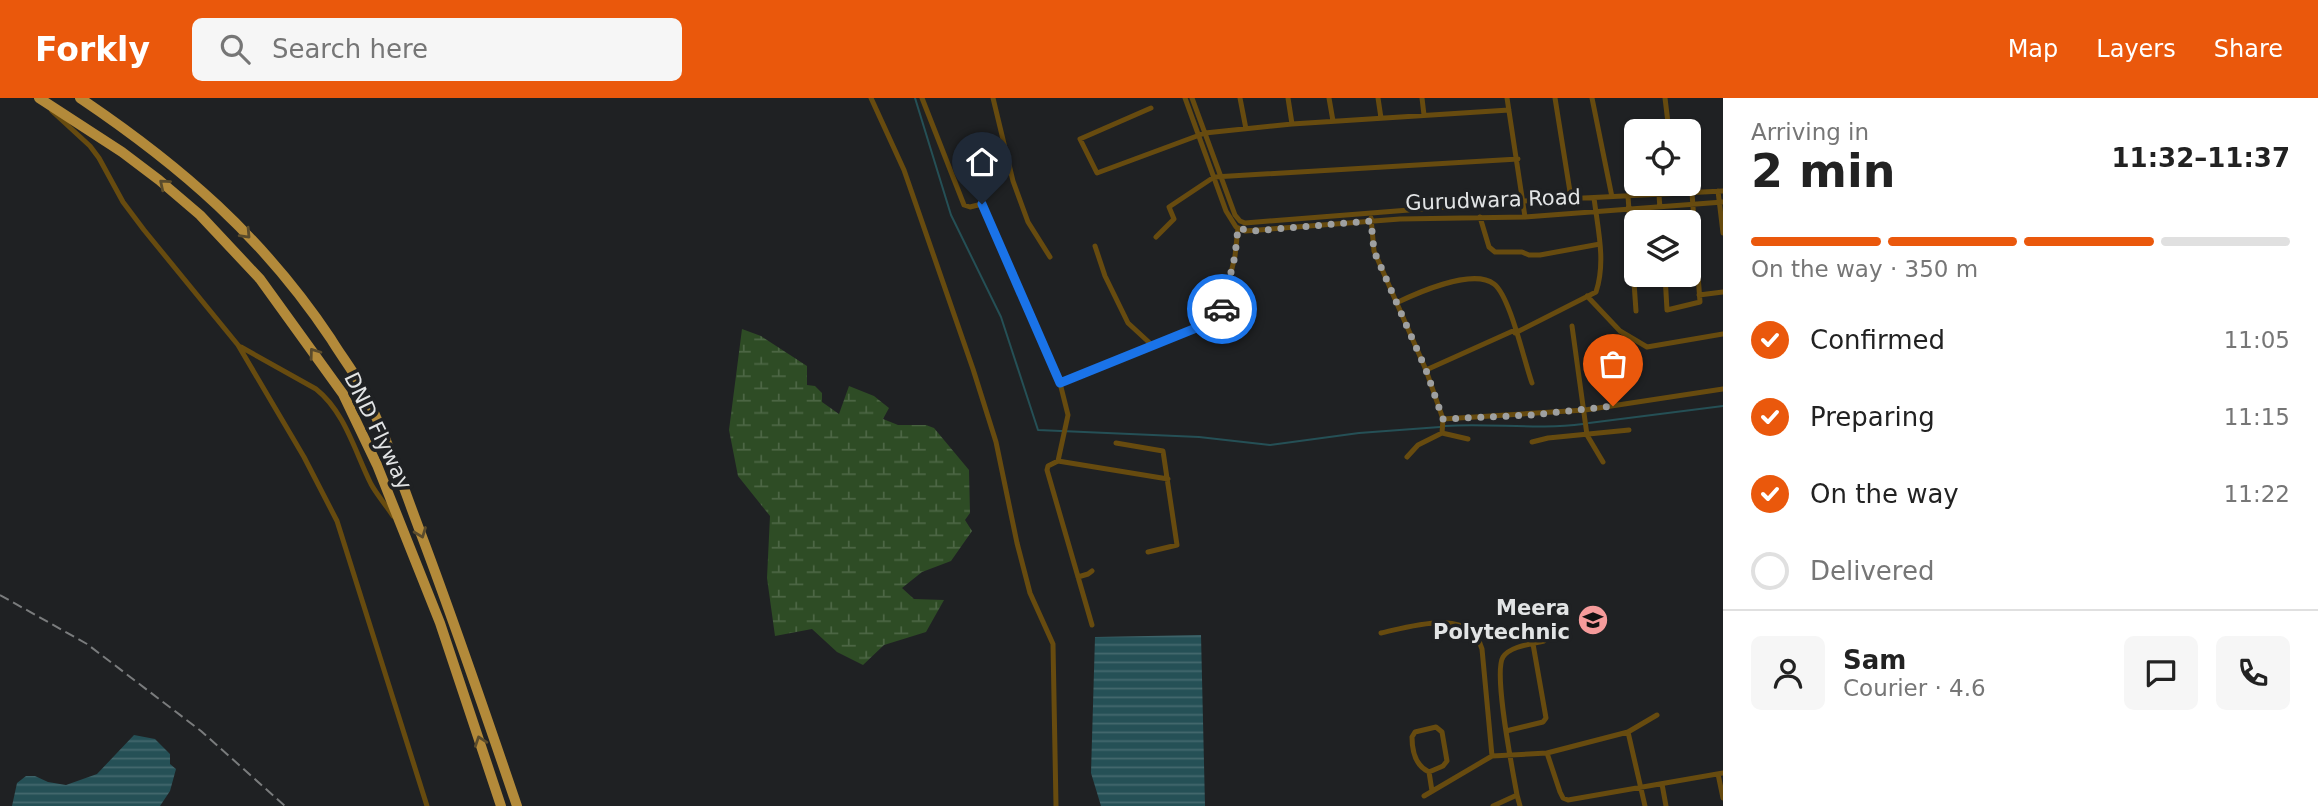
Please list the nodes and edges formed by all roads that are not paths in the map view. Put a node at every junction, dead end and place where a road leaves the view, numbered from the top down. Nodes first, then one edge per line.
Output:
1 (80, 98) edge
2 (871, 98) edge
3 (922, 98) edge
4 (1185, 98) edge
5 (1192, 98) edge
6 (1240, 98) edge
7 (1288, 98) edge
8 (1329, 98) edge
9 (1378, 98) edge
10 (1422, 98) edge
11 (1507, 98) edge
12 (1555, 98) edge
13 (1592, 98) edge
14 (1665, 98) edge
15 (42, 100) edge
16 (996, 100) edge
17 (1151, 108) dead end
18 (1509, 110) junction
19 (1424, 115) junction
20 (1381, 118) junction
21 (1668, 119) edge
22 (1333, 121) junction
23 (1292, 124) junction
24 (1245, 129) junction
25 (1202, 134) junction
26 (1518, 159) junction
27 (1214, 177) junction
28 (1221, 177) junction
29 (1720, 191) edge
30 (1701, 192) edge
31 (1628, 196) joint
32 (1659, 196) edge
33 (1692, 196) edge
34 (1612, 197) junction
35 (1571, 198) junction
36 (1594, 198) junction
37 (1525, 201) junction
38 (1721, 203) edge
39 (1693, 206) junction
40 (1660, 208) junction
41 (1624, 210) edge
42 (1629, 210) joint
43 (1370, 212) junction
44 (1596, 212) junction
45 (1480, 217) junction
46 (1525, 217) junction
47 (1371, 221) junction
48 (1239, 225) junction
49 (1723, 233) edge
50 (1156, 237) dead end
51 (1600, 244) junction
52 (1095, 246) dead end
53 (1049, 257) dead end
54 (1634, 287) edge
55 (1666, 287) edge
56 (1723, 292) edge
57 (1699, 295) junction
58 (1587, 296) junction
59 (1396, 303) junction
60 (1636, 311) dead end
61 (1572, 326) dead end
62 (1515, 332) junction
63 (1723, 334) edge
64 (238, 345) junction
65 (1153, 346) junction
66 (1426, 370) junction
67 (1060, 383) junction
68 (1532, 383) dead end
69 (1723, 389) edge
70 (1585, 410) junction
71 (1442, 426) junction
72 (1629, 430) dead end
73 (1587, 435) junction
74 (1468, 439) dead end
75 (1532, 442) dead end
76 (1116, 443) dead end
77 (1407, 457) dead end
78 (1058, 461) junction
79 (1603, 463) dead end
80 (1168, 479) junction
81 (401, 527) junction
82 (1148, 552) dead end
83 (1092, 571) dead end
84 (1078, 577) junction
85 (1092, 625) dead end
86 (1381, 633) dead end
87 (1544, 641) dead end
88 (1533, 644) junction
89 (1657, 715) dead end
90 (1506, 732) junction
91 (1628, 732) junction
92 (1547, 753) junction
93 (1510, 755) junction
94 (1492, 756) junction
95 (1429, 772) junction
96 (1721, 774) edge
97 (1662, 784) junction
98 (1642, 787) junction
99 (1432, 791) junction
100 (1517, 794) junction
101 (1424, 796) dead end
102 (1723, 798) edge
103 (427, 806) edge
104 (501, 806) edge
105 (517, 806) edge
106 (1056, 806) edge
107 (1493, 806) edge
108 (1520, 806) edge
109 (1646, 806) edge
110 (1666, 806) edge

1 -> 105 highway, DND Flyway
2 - 106 street
3 - 67 street
4 - 25 street
5 - 25 street
6 - 24 street
7 - 23 street
8 - 22 street
9 - 20 street
10 - 19 street
11 - 18 street
12 - 35 street
13 - 34 street
14 - 21 street
15 - 64 street
81 -> 15 highway, DND Flyway
16 - 53 street
17 - 25 street
18 - 19 street
18 - 26 street
19 - 20 street
20 - 22 street
22 - 23 street
23 - 24 street
24 - 25 street
25 - 27 street
25 - 28 street
26 - 28 street
26 - 37 street
27 - 28 street
27 - 48 street
27 - 50 street
28 - 48 street
29 - 30 street
29 - 38 street
31 - 34 street
31 - 42 street
32 - 40 street
33 - 39 street
34 - 36 street
35 - 36 street
35 - 37 street
36 - 44 street
37 - 43 street
37 - 46 street
38 - 39 street, Gurudwara Road
38 - 49 street
39 - 40 street, Gurudwara Road
39 - 57 street
40 - 42 street, Gurudwara Road
41 - 44 street, Gurudwara Road
43 - 47 street
43 - 48 street
44 - 46 street, Gurudwara Road
44 - 51 street
45 - 46 street, Gurudwara Road
45 - 47 street, Gurudwara Road
45 - 51 street
47 - 48 street, Gurudwara Road
47 - 59 street
48 - 65 street
51 - 58 street
52 - 65 street
54 - 60 street
55 - 57 street
56 - 57 street
58 - 62 street
58 - 63 street
59 - 62 street
59 - 66 street
61 - 70 street
62 - 66 street
62 - 68 street
64 - 81 street
64 - 103 street
65 - 67 street
66 - 71 street
67 - 78 street
69 - 70 street
70 - 71 street
70 - 73 street
71 - 74 street
71 - 77 street
72 - 73 street
73 - 75 street
73 - 79 street
76 - 80 street
78 - 80 street
78 - 84 street
80 - 82 street
104 -> 81 highway, DND Flyway
83 - 84 street
84 - 85 street
86 - 94 street
87 - 88 street
88 - 90 street
88 - 90 street
89 - 91 street
90 - 93 street
91 - 92 street
91 - 98 street
92 - 93 street
92 - 98 street
93 - 94 street
93 - 100 street
94 - 99 street
95 - 95 street
95 - 99 street
96 - 97 street
96 - 102 street
97 - 98 street
97 - 110 street
98 - 109 street
99 - 101 street
100 - 107 street
100 - 108 street

